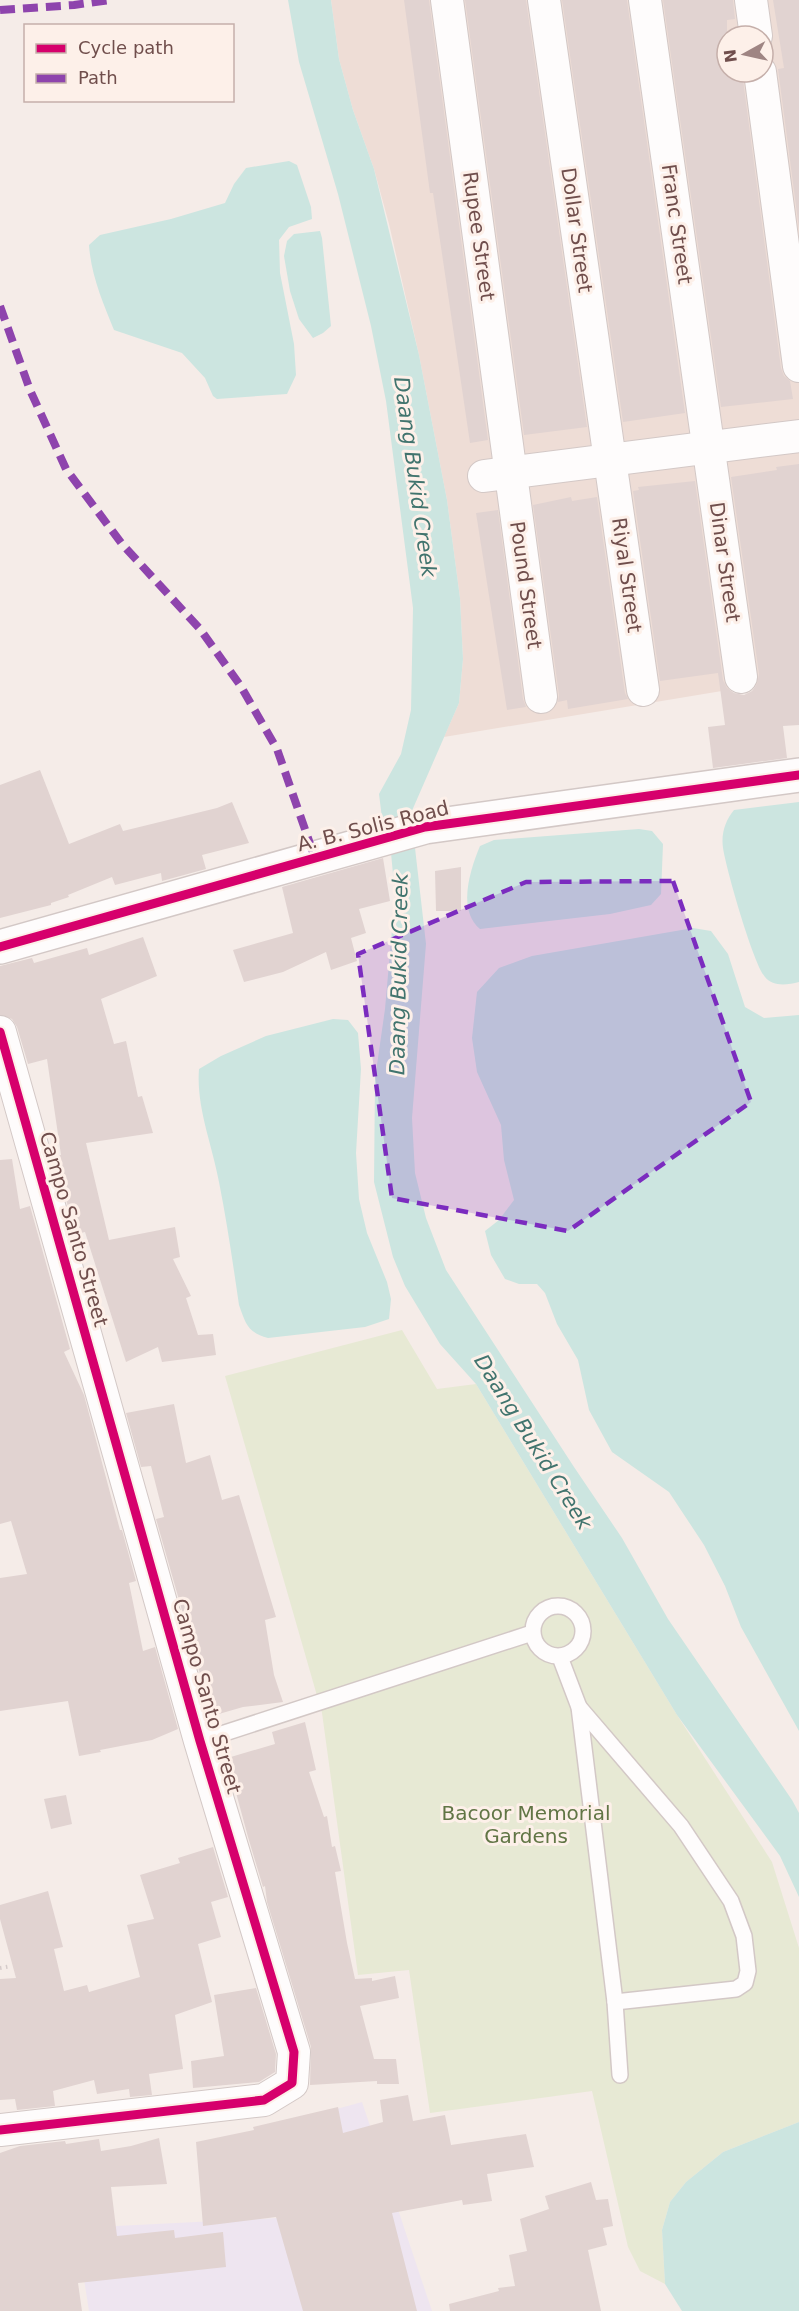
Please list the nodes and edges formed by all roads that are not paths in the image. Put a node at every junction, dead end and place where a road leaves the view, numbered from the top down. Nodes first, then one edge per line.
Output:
1 (447, 0) edge
2 (544, 0) edge
3 (645, 0) edge
4 (751, 0) edge
5 (754, 24) edge
6 (762, 84) edge
7 (799, 366) edge
8 (799, 436) edge
9 (709, 448) junction
10 (610, 460) junction
11 (497, 474) junction
12 (741, 677) dead end
13 (643, 690) dead end
14 (541, 697) dead end
15 (799, 775) edge
16 (0, 947) edge
17 (0, 1032) edge
18 (532, 1633) junction
19 (560, 1657) junction
20 (579, 1707) junction
21 (200, 1741) junction
22 (615, 2002) junction
23 (620, 2075) dead end
24 (0, 2130) edge

1 - 11 street, Rupee Street
2 - 10 street, Dollar Street
3 - 9 street, Franc Street
4 - 5 street
6 - 7 street
8 - 9 street
9 - 10 street
9 - 12 street, Dinar Street
10 - 11 street
10 - 13 street, Riyal Street
11 - 14 street, Pound Street
15 - 16 street, A. B. Solis Road
17 - 21 street, Campo Santo Street
18 - 19 lane
18 - 19 lane
18 - 21 lane
19 - 20 lane
20 - 22 lane
20 - 22 lane
21 - 24 street, Campo Santo Street
22 - 23 lane

